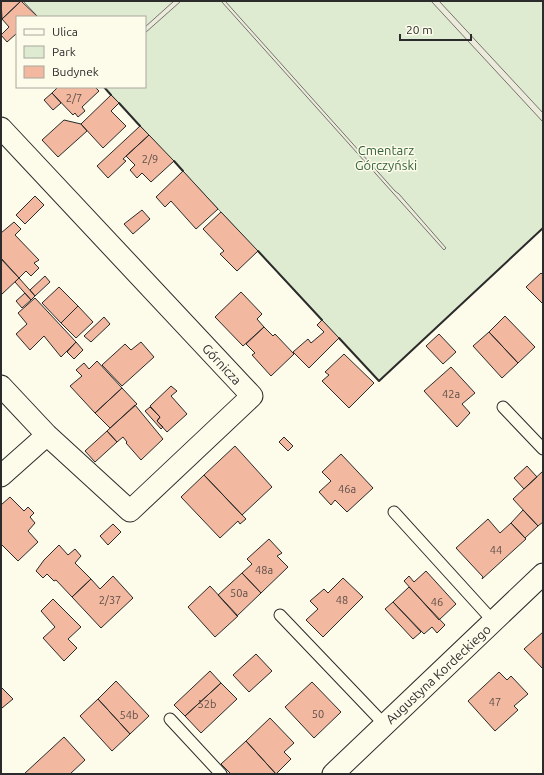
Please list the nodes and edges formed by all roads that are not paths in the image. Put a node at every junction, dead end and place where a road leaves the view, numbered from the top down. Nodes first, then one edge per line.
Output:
1 (1, 128) edge
2 (1, 386) edge
3 (503, 407) dead end
4 (47, 435) junction
5 (543, 449) edge
6 (1, 476) edge
7 (394, 512) dead end
8 (543, 574) edge
9 (280, 615) dead end
10 (494, 622) junction
11 (170, 719) dead end
12 (385, 725) junction
13 (221, 774) edge
14 (333, 774) edge

1 - 4 street, Górnicza
2 - 4 street, Górnicza
3 - 5 lane
4 - 6 street
7 - 10 lane
8 - 10 street, Augustyna Kordeckiego
9 - 12 lane
10 - 12 street, Augustyna Kordeckiego
11 - 13 lane
12 - 14 street, Augustyna Kordeckiego

